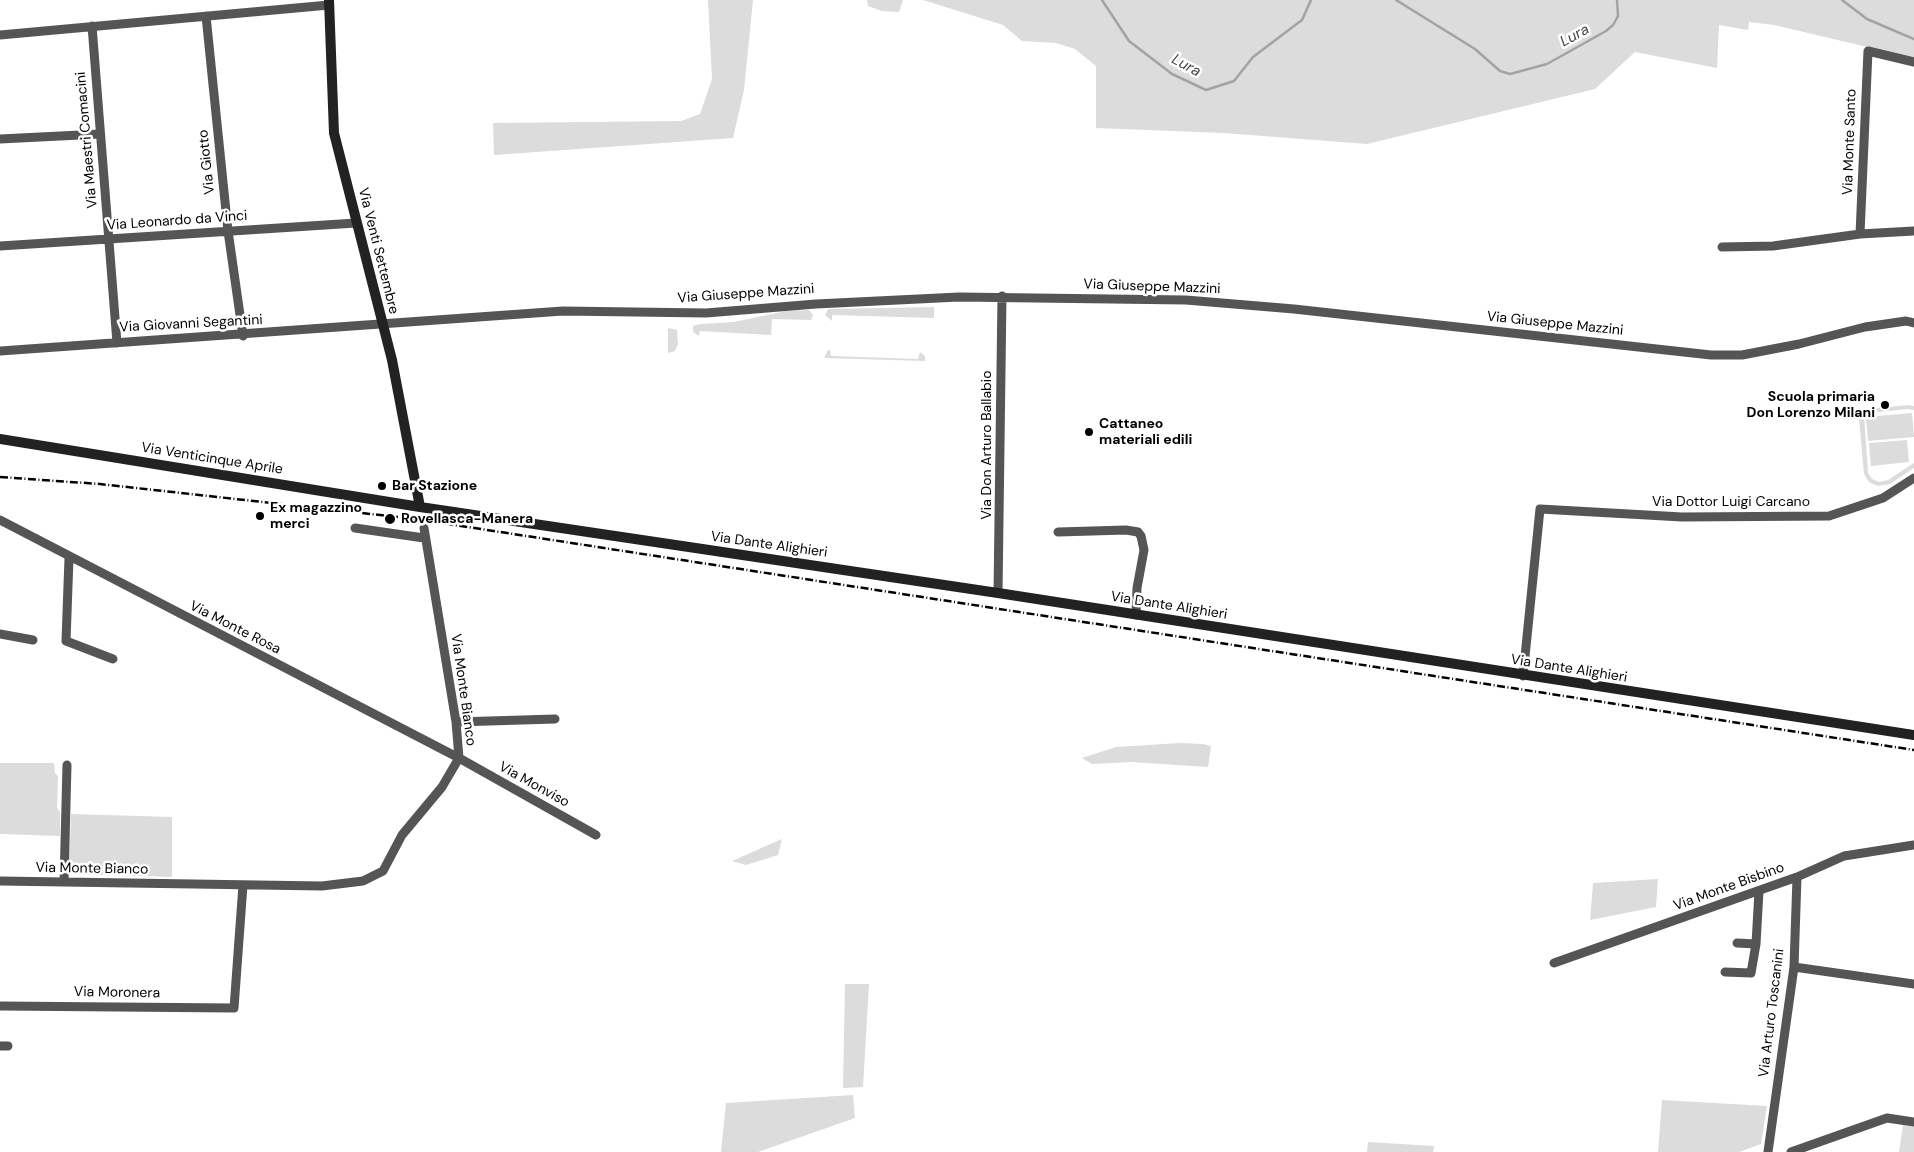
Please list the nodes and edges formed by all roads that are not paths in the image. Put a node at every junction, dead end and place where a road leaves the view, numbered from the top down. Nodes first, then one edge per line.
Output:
1 (329, 2) edge
2 (206, 16) junction
3 (92, 26) junction
4 (0, 35) edge
5 (1914, 62) edge
6 (100, 134) junction
7 (0, 140) edge
8 (356, 223) junction
9 (228, 231) junction
10 (1914, 231) edge
11 (1860, 234) junction
12 (109, 240) junction
13 (0, 246) edge
14 (1722, 246) dead end
15 (1002, 296) junction
16 (1914, 323) edge
17 (383, 324) junction
18 (243, 336) junction
19 (117, 342) junction
20 (0, 351) edge
21 (0, 439) edge
22 (1914, 478) edge
23 (420, 506) junction
24 (0, 520) edge
25 (356, 528) dead end
26 (1058, 532) dead end
27 (69, 558) junction
28 (998, 593) junction
29 (1136, 615) junction
30 (0, 634) edge
31 (33, 640) dead end
32 (112, 659) dead end
33 (1523, 676) junction
34 (555, 719) dead end
35 (456, 722) junction
36 (1914, 735) edge
37 (459, 758) junction
38 (67, 765) dead end
39 (596, 835) dead end
40 (1914, 846) edge
41 (1797, 877) junction
42 (0, 881) edge
43 (64, 882) junction
44 (243, 885) junction
45 (1759, 891) junction
46 (1737, 943) dead end
47 (1756, 944) junction
48 (1554, 963) dead end
49 (1794, 967) junction
50 (1725, 972) dead end
51 (1914, 984) edge
52 (0, 1006) edge
53 (1914, 1122) edge
54 (1768, 1152) edge
55 (1791, 1152) edge

1 - 2 street
1 - 8 street, Via Venti Settembre
2 - 3 street
2 - 9 street, Via Giotto
3 - 4 street
3 - 6 street, Via Maestri Comacini
5 - 11 street, Via Monte Santo
6 - 7 street
6 - 12 street, Via Maestri Comacini
8 - 9 street, Via Leonardo da Vinci
8 - 17 street, Via Venti Settembre
9 - 12 street, Via Leonardo da Vinci
9 - 18 street, Via Giotto
10 - 11 street
11 - 14 street
12 - 13 street, Via Leonardo da Vinci
12 - 19 street, Via Maestri Comacini
15 - 16 street, Via Giuseppe Mazzini
15 - 17 street, Via Giuseppe Mazzini
15 - 28 street, Via Don Arturo Ballabio
17 - 18 street, Via Giovanni Segantini
17 - 23 street, Via Venti Settembre
18 - 19 street, Via Giovanni Segantini
19 - 20 street, Via Giovanni Segantini
21 - 23 street, Via Venticinque Aprile
22 - 33 street, Via Dottor Luigi Carcano
23 - 28 street, Via Dante Alighieri
24 - 27 street, Via Monte Rosa
25 - 35 street, Via Monte Bianco
26 - 29 street
27 - 32 street
27 - 37 street, Via Monte Rosa
28 - 29 street, Via Dante Alighieri
29 - 33 street, Via Dante Alighieri
30 - 31 street
33 - 36 street, Via Dante Alighieri
34 - 35 street
35 - 37 street, Via Monte Bianco
37 - 39 street, Via Monviso
37 - 44 street, Via Monte Bianco
38 - 43 street
40 - 41 street, Via Monte Bisbino
41 - 45 street, Via Monte Bisbino
41 - 49 street, Via Arturo Toscanini
42 - 43 street, Via Monte Bianco
43 - 44 street, Via Monte Bianco
44 - 52 street, Via Moronera
45 - 47 street
45 - 48 street, Via Monte Bisbino
46 - 47 street
47 - 50 street
49 - 51 street
49 - 54 street, Via Arturo Toscanini
53 - 55 street

